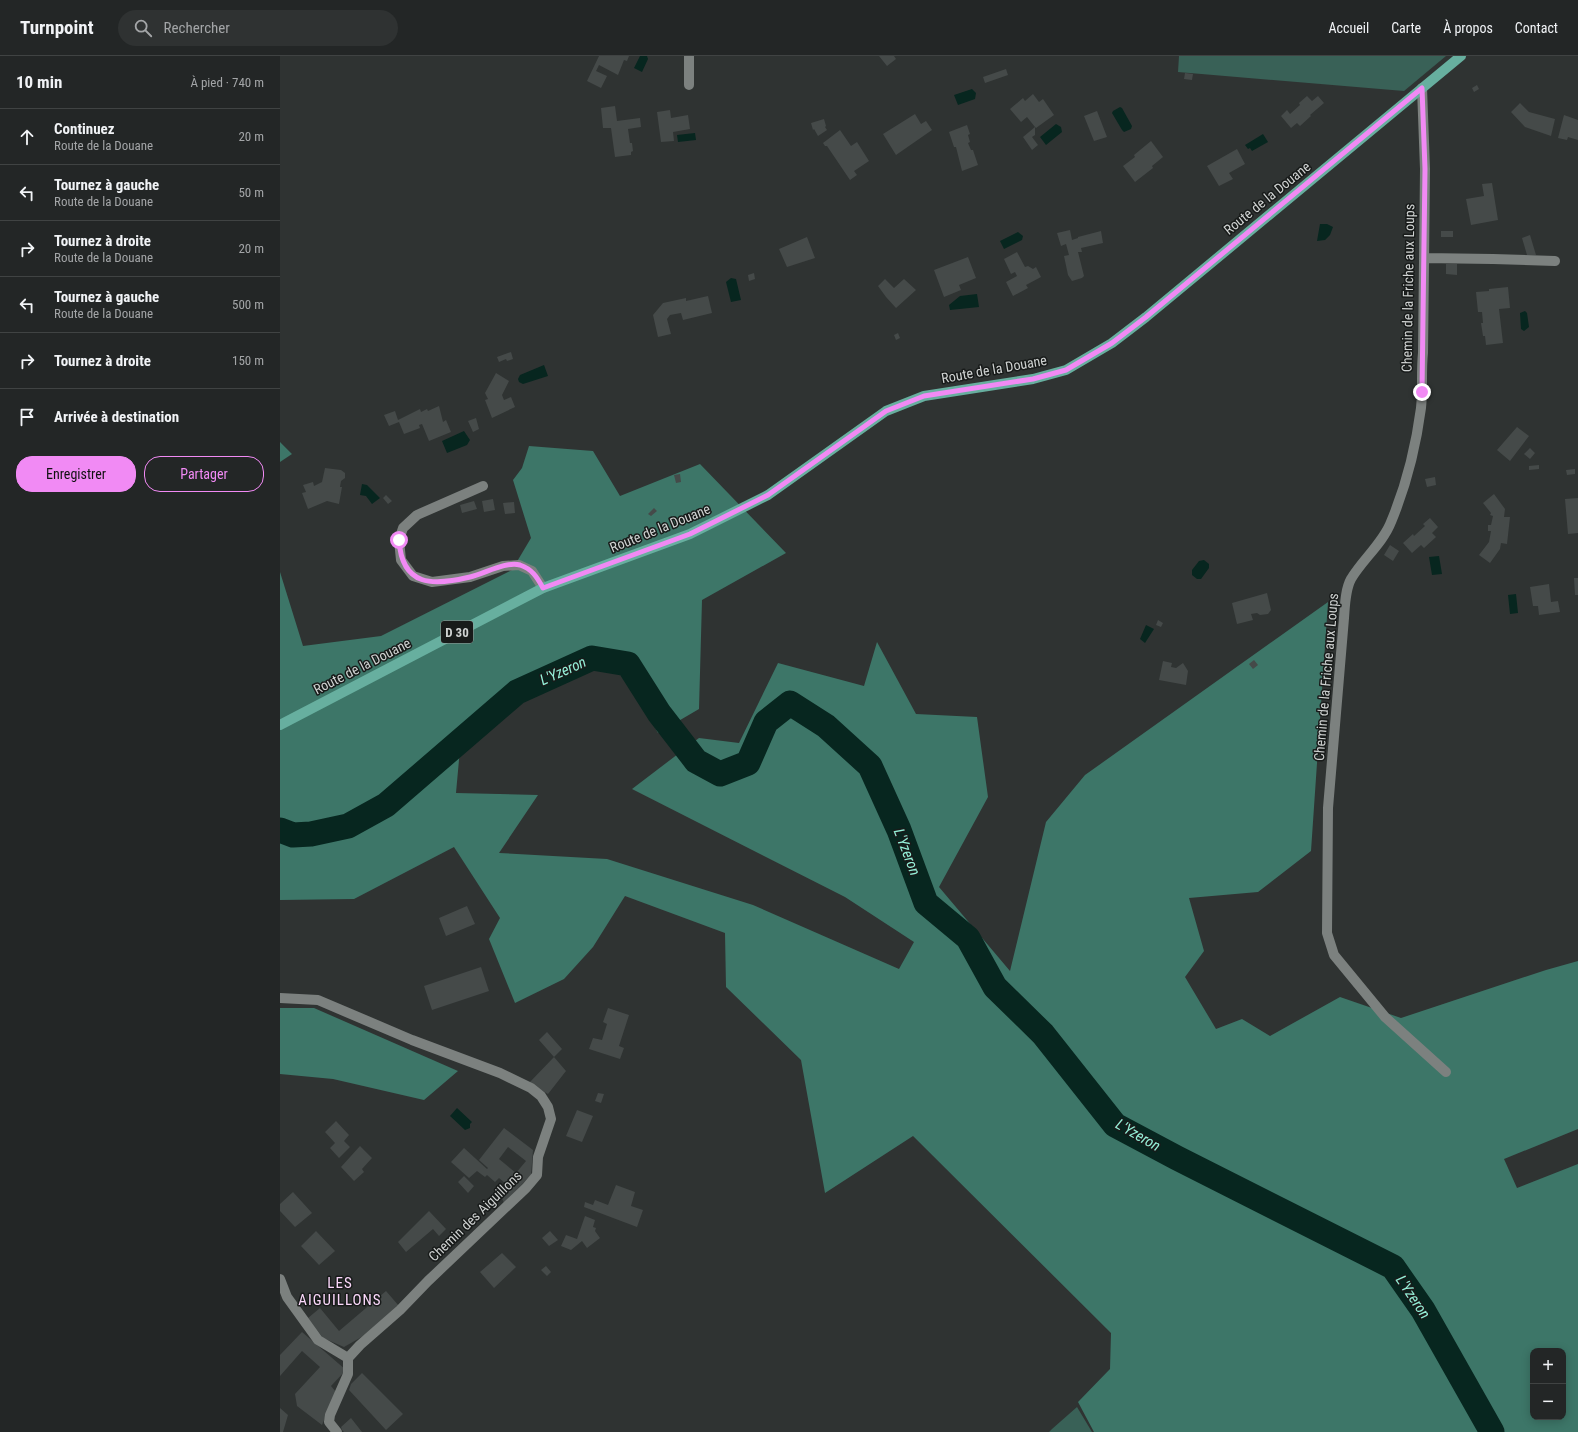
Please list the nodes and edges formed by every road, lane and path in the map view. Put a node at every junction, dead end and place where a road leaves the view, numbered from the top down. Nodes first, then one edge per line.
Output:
1 (689, 56) edge
2 (1461, 56) edge
3 (689, 84) dead end
4 (1422, 88) junction
5 (1424, 258) junction
6 (1555, 261) dead end
7 (483, 486) dead end
8 (543, 588) junction
9 (280, 725) edge
10 (280, 998) edge
11 (1446, 1072) dead end
12 (280, 1279) edge
13 (348, 1358) junction
14 (337, 1432) edge

1 - 3 street
2 - 4 main road, Route de la Douane / D 30
4 - 5 street, Chemin de la Friche aux Loups
4 - 8 main road, Route de la Douane / D 30
5 - 6 street
5 - 11 street, Chemin de la Friche aux Loups
7 - 8 street
8 - 9 main road, Route de la Douane / D 30
10 - 13 street, Chemin des Aiguillons
12 - 13 street
13 - 14 street

